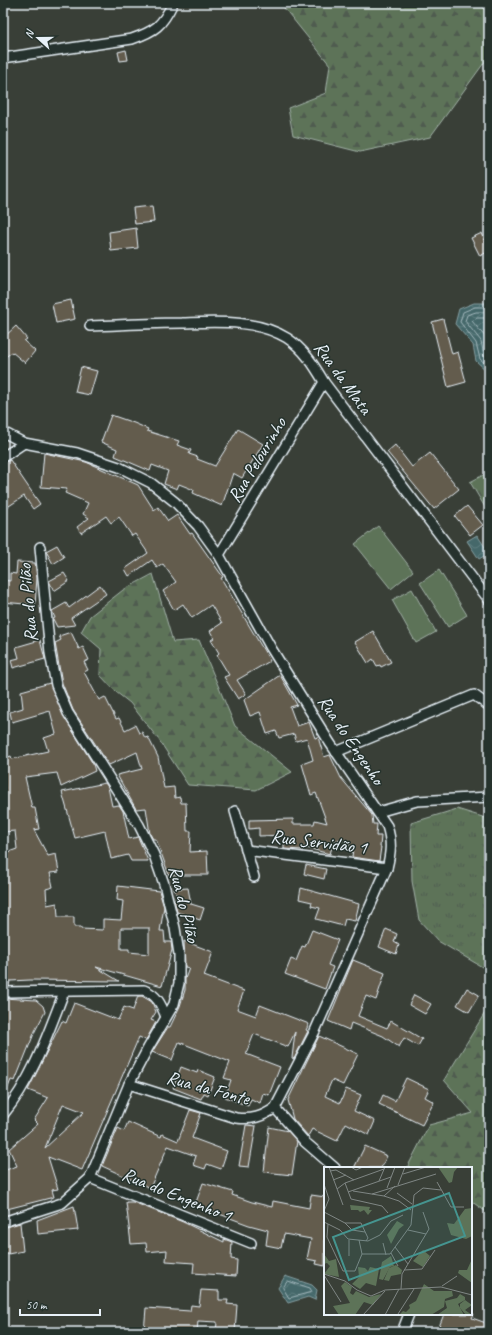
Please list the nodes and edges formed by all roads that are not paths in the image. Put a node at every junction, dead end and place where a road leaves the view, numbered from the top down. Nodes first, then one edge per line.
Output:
1 (172, 3) edge
2 (3, 58) edge
3 (90, 326) dead end
4 (324, 382) junction
5 (3, 432) edge
6 (24, 443) junction
7 (3, 457) edge
8 (40, 547) dead end
9 (219, 555) junction
10 (489, 600) edge
11 (489, 706) edge
12 (336, 752) junction
13 (489, 797) edge
14 (235, 811) dead end
15 (378, 812) junction
16 (246, 850) junction
17 (387, 868) junction
18 (254, 878) dead end
19 (3, 992) edge
20 (64, 992) junction
21 (166, 1017) junction
22 (129, 1084) junction
23 (275, 1108) junction
24 (3, 1115) edge
25 (334, 1167) edge
26 (90, 1178) junction
27 (3, 1222) edge
28 (251, 1243) dead end
29 (409, 1315) edge
30 (402, 1332) edge

1 - 2 street
3 - 4 street, Rua da Mata
4 - 9 street, Rua Pelourinho
4 - 10 street, Rua da Mata
5 - 6 street, Rua do Engenho
6 - 7 street
6 - 9 street, Rua do Engenho
8 - 21 street, Rua do Pilão
9 - 12 street, Rua do Engenho
11 - 12 street
12 - 15 street, Rua do Engenho
13 - 15 street
14 - 16 street
15 - 17 street, Rua do Engenho
16 - 17 street, Rua Servidão 1
16 - 18 street
17 - 23 street, Rua do Engenho
19 - 20 street
20 - 21 street
20 - 24 street
21 - 22 street, Rua do Pilão
22 - 23 street, Rua da Fonte
22 - 26 street, Rua do Pilão
23 - 25 street
26 - 27 street, Rua do Pilão
26 - 28 street, Rua do Engenho 1
29 - 30 street

